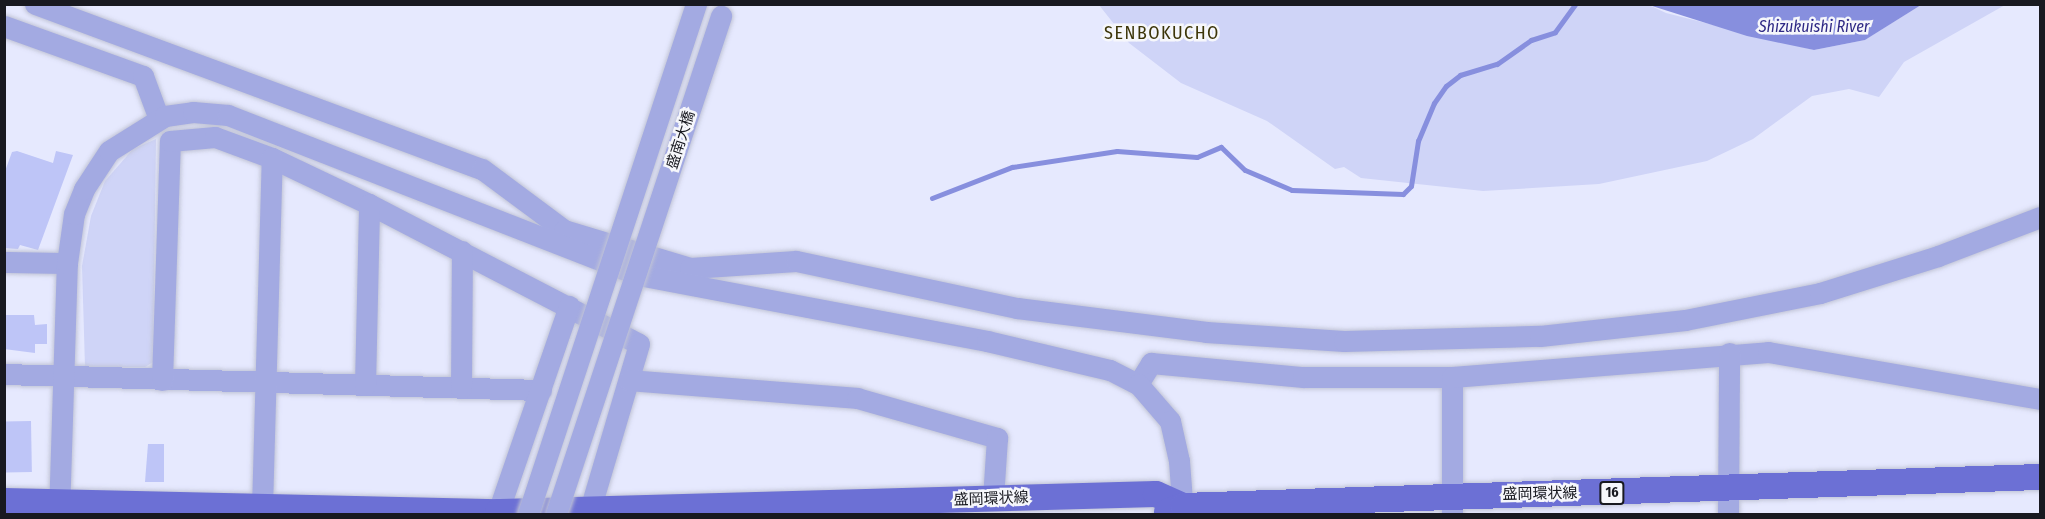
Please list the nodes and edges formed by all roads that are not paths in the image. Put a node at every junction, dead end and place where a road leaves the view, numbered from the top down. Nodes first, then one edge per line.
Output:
1 (35, 4) edge
2 (696, 4) edge
3 (725, 4) edge
4 (4, 26) edge
5 (159, 119) junction
6 (272, 158) junction
7 (369, 204) junction
8 (2040, 217) edge
9 (462, 251) junction
10 (4, 262) edge
11 (67, 263) junction
12 (611, 267) junction
13 (638, 275) junction
14 (569, 306) junction
15 (1729, 353) junction
16 (4, 374) edge
17 (64, 376) junction
18 (1452, 377) junction
19 (162, 380) junction
20 (265, 380) junction
21 (629, 380) junction
22 (1138, 384) junction
23 (365, 385) junction
24 (460, 388) junction
25 (541, 390) junction
26 (2040, 399) edge
27 (2040, 477) edge
28 (993, 499) junction
29 (4, 501) edge
30 (1728, 502) edge
31 (1452, 506) edge
32 (59, 508) edge
33 (262, 508) junction
34 (590, 509) junction
35 (1183, 510) edge
36 (498, 513) junction
37 (528, 514) edge
38 (556, 514) edge
39 (1158, 514) edge

1 - 8 street
2 - 12 street, 盛南大橋, bridge
3 - 13 street, 盛南大橋, bridge
4 - 5 street
5 - 11 street
5 - 12 street
6 - 7 street
6 - 19 street
6 - 20 street
7 - 9 street
7 - 23 street
9 - 14 street
9 - 24 street
10 - 11 street
11 - 17 street
12 - 13 street
12 - 37 street, 盛南大橋, bridge
13 - 22 street
13 - 38 street, 盛南大橋, bridge
14 - 21 street
14 - 25 street
15 - 18 street
15 - 26 street
15 - 30 street
16 - 17 street
17 - 19 street
17 - 32 street
18 - 22 street
18 - 31 street
19 - 20 street
20 - 23 street
20 - 33 street
21 - 28 street
21 - 34 street
22 - 35 street
23 - 24 street
24 - 25 street
25 - 36 street
27 - 30 main road, 盛岡環状線 / 16
28 - 34 main road, 盛岡環状線 / 16
28 - 35 main road, 盛岡環状線 / 16
29 - 32 main road, 盛岡環状線 / 16
30 - 31 main road, 盛岡環状線 / 16
31 - 35 main road, 盛岡環状線 / 16
32 - 33 main road, 盛岡環状線 / 16
33 - 36 main road, 盛岡環状線 / 16
34 - 36 main road, 盛岡環状線 / 16
35 - 39 main road, 盛岡環状線 / 16

